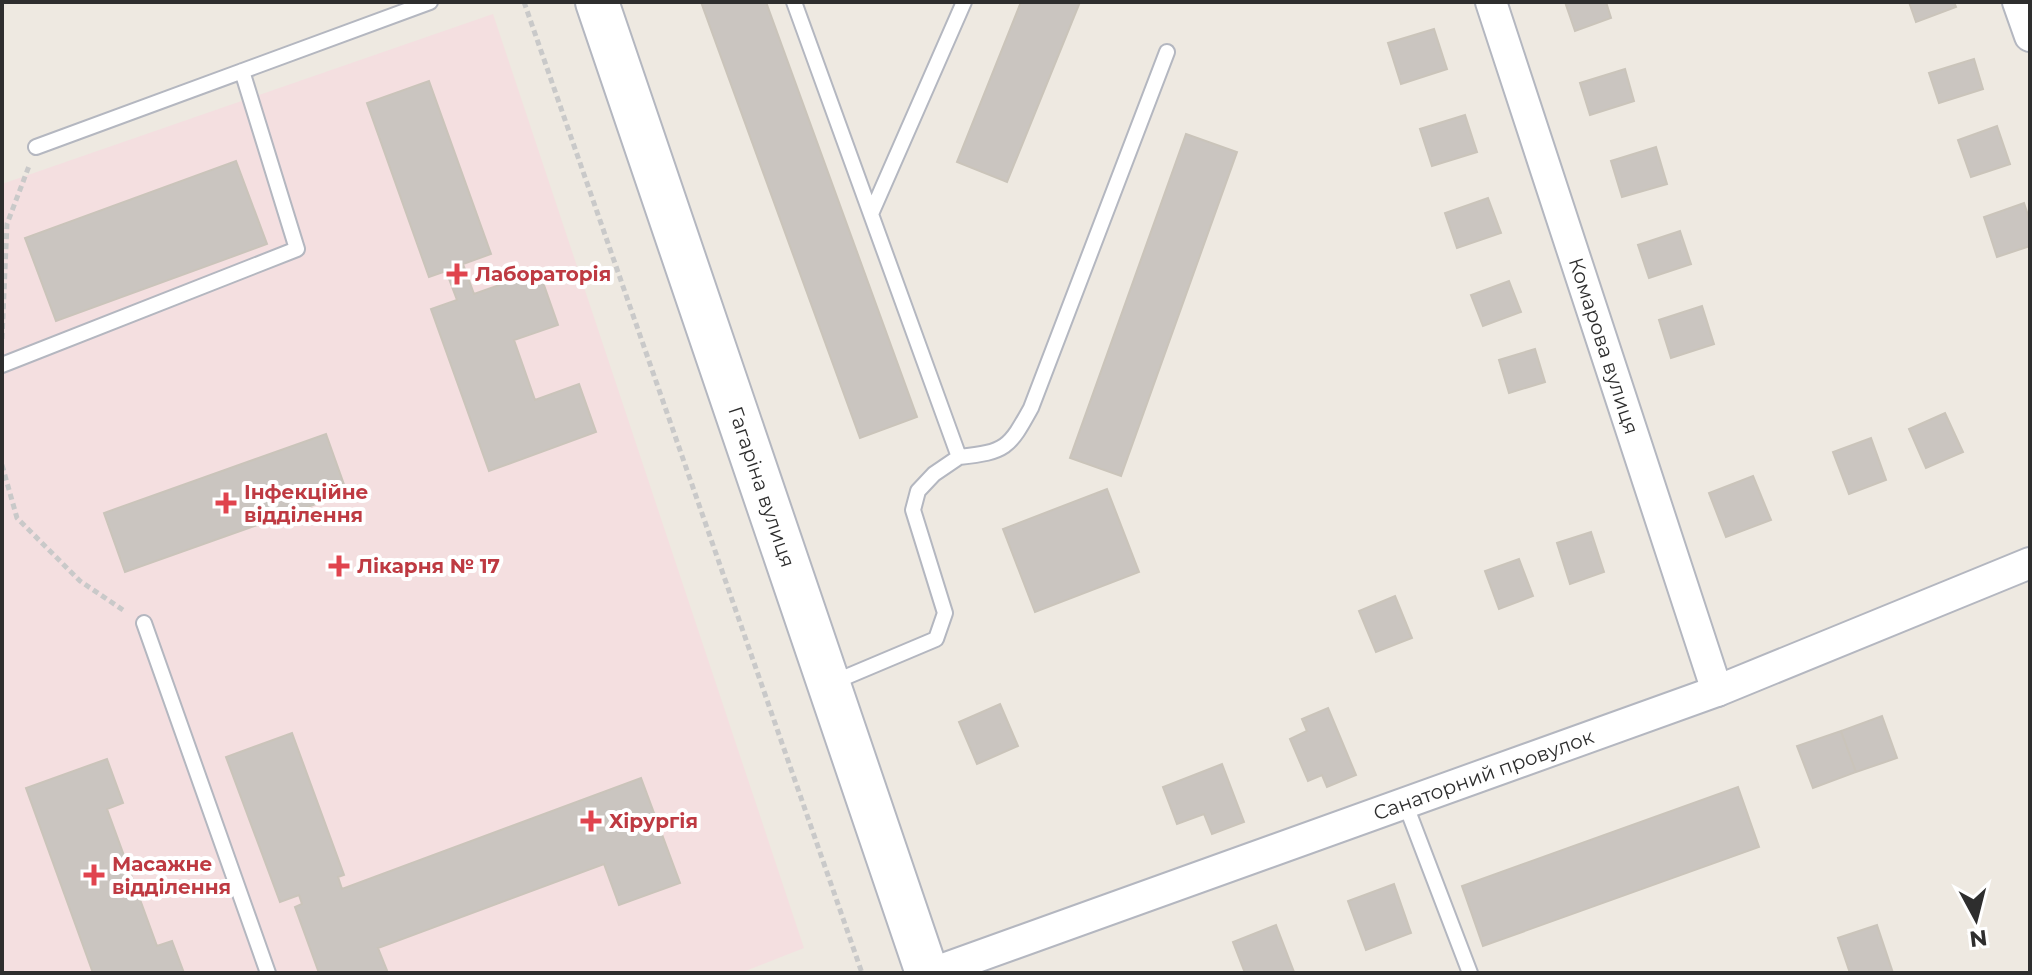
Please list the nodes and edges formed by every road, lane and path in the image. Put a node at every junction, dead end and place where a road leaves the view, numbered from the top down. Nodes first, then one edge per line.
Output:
1 (430, 2) edge
2 (524, 2) edge
3 (597, 2) edge
4 (794, 2) edge
5 (964, 2) edge
6 (1491, 2) edge
7 (2018, 2) edge
8 (2030, 36) edge
9 (1167, 52) dead end
10 (242, 71) junction
11 (36, 147) joint
12 (871, 214) junction
13 (2, 348) edge
14 (2, 365) edge
15 (959, 457) junction
16 (2, 465) edge
17 (2030, 563) edge
18 (144, 623) joint
19 (828, 684) junction
20 (1717, 691) junction
21 (1405, 803) junction
22 (268, 973) edge
23 (862, 973) edge
24 (930, 973) edge
25 (1470, 973) edge

1 - 10 lane
2 - 23 path
3 - 19 main road, Гагаріна вулиця
4 - 12 lane
5 - 12 lane
6 - 20 street, Комарова вулиця
7 - 8 street
9 - 15 lane
10 - 11 lane
10 - 14 lane
11 - 13 path
12 - 15 lane
15 - 19 lane
16 - 18 path
17 - 20 street, Санаторний провулок
18 - 22 lane
19 - 24 main road, Гагаріна вулиця
20 - 21 street, Санаторний провулок
21 - 24 street, Санаторний провулок
21 - 25 lane

